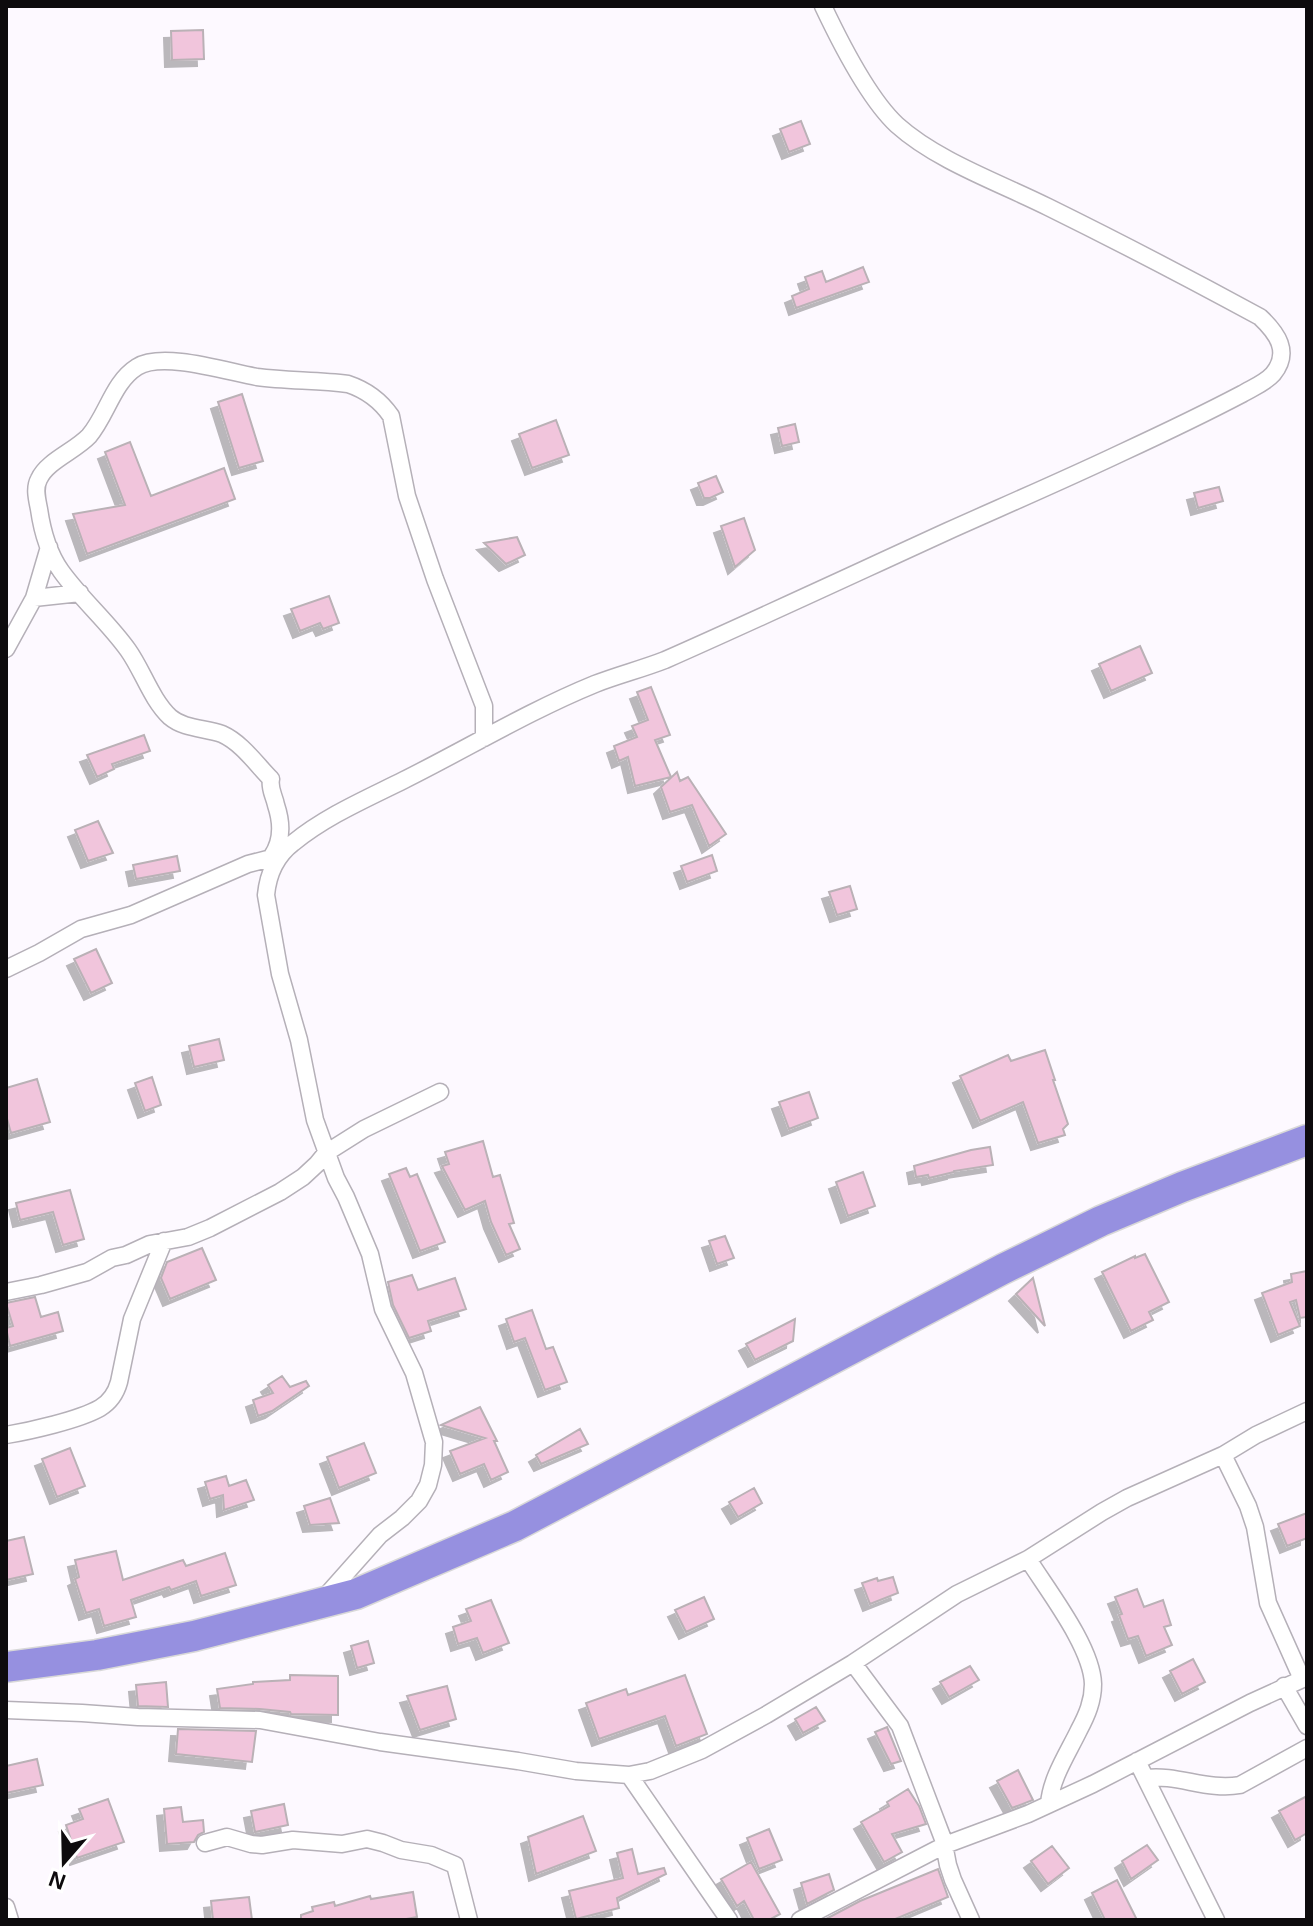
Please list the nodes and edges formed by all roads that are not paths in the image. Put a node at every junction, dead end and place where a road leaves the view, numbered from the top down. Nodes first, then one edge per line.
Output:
1 (823, 6) edge
2 (49, 547) junction
3 (80, 593) junction
4 (34, 598) junction
5 (6, 649) edge
6 (484, 738) junction
7 (275, 856) junction
8 (6, 969) edge
9 (440, 1092) dead end
10 (1307, 1140) edge
11 (326, 1153) junction
12 (164, 1241) junction
13 (6, 1292) edge
14 (1307, 1411) edge
15 (6, 1435) edge
16 (1223, 1455) junction
17 (1028, 1559) junction
18 (317, 1605) junction
19 (853, 1663) junction
20 (6, 1667) edge
21 (1304, 1678) edge
22 (1284, 1686) junction
23 (6, 1710) edge
24 (1307, 1726) edge
25 (1307, 1748) edge
26 (1137, 1761) junction
27 (629, 1775) junction
28 (1146, 1778) junction
29 (1049, 1804) junction
30 (205, 1843) dead end
31 (945, 1845) junction
32 (6, 1907) edge
33 (10, 1920) edge
34 (469, 1920) edge
35 (729, 1920) edge
36 (800, 1920) edge
37 (971, 1920) edge
38 (1216, 1920) edge

1 - 6 street
2 - 3 street
2 - 4 street
2 - 6 street
3 - 4 street
3 - 7 street
4 - 5 street
6 - 7 street
7 - 8 street
7 - 11 street
9 - 11 street
10 - 18 highway
11 - 12 street
11 - 18 street
12 - 13 street
12 - 15 street
14 - 16 street
16 - 17 street
16 - 21 street
17 - 19 street
17 - 29 street
18 - 20 highway
19 - 27 street
19 - 31 street
21 - 22 street
22 - 24 street
22 - 26 street
23 - 27 street
25 - 28 street
26 - 28 street
26 - 29 street
27 - 35 street
28 - 38 street
29 - 31 street
30 - 34 street
31 - 36 street
31 - 37 street
32 - 33 street

